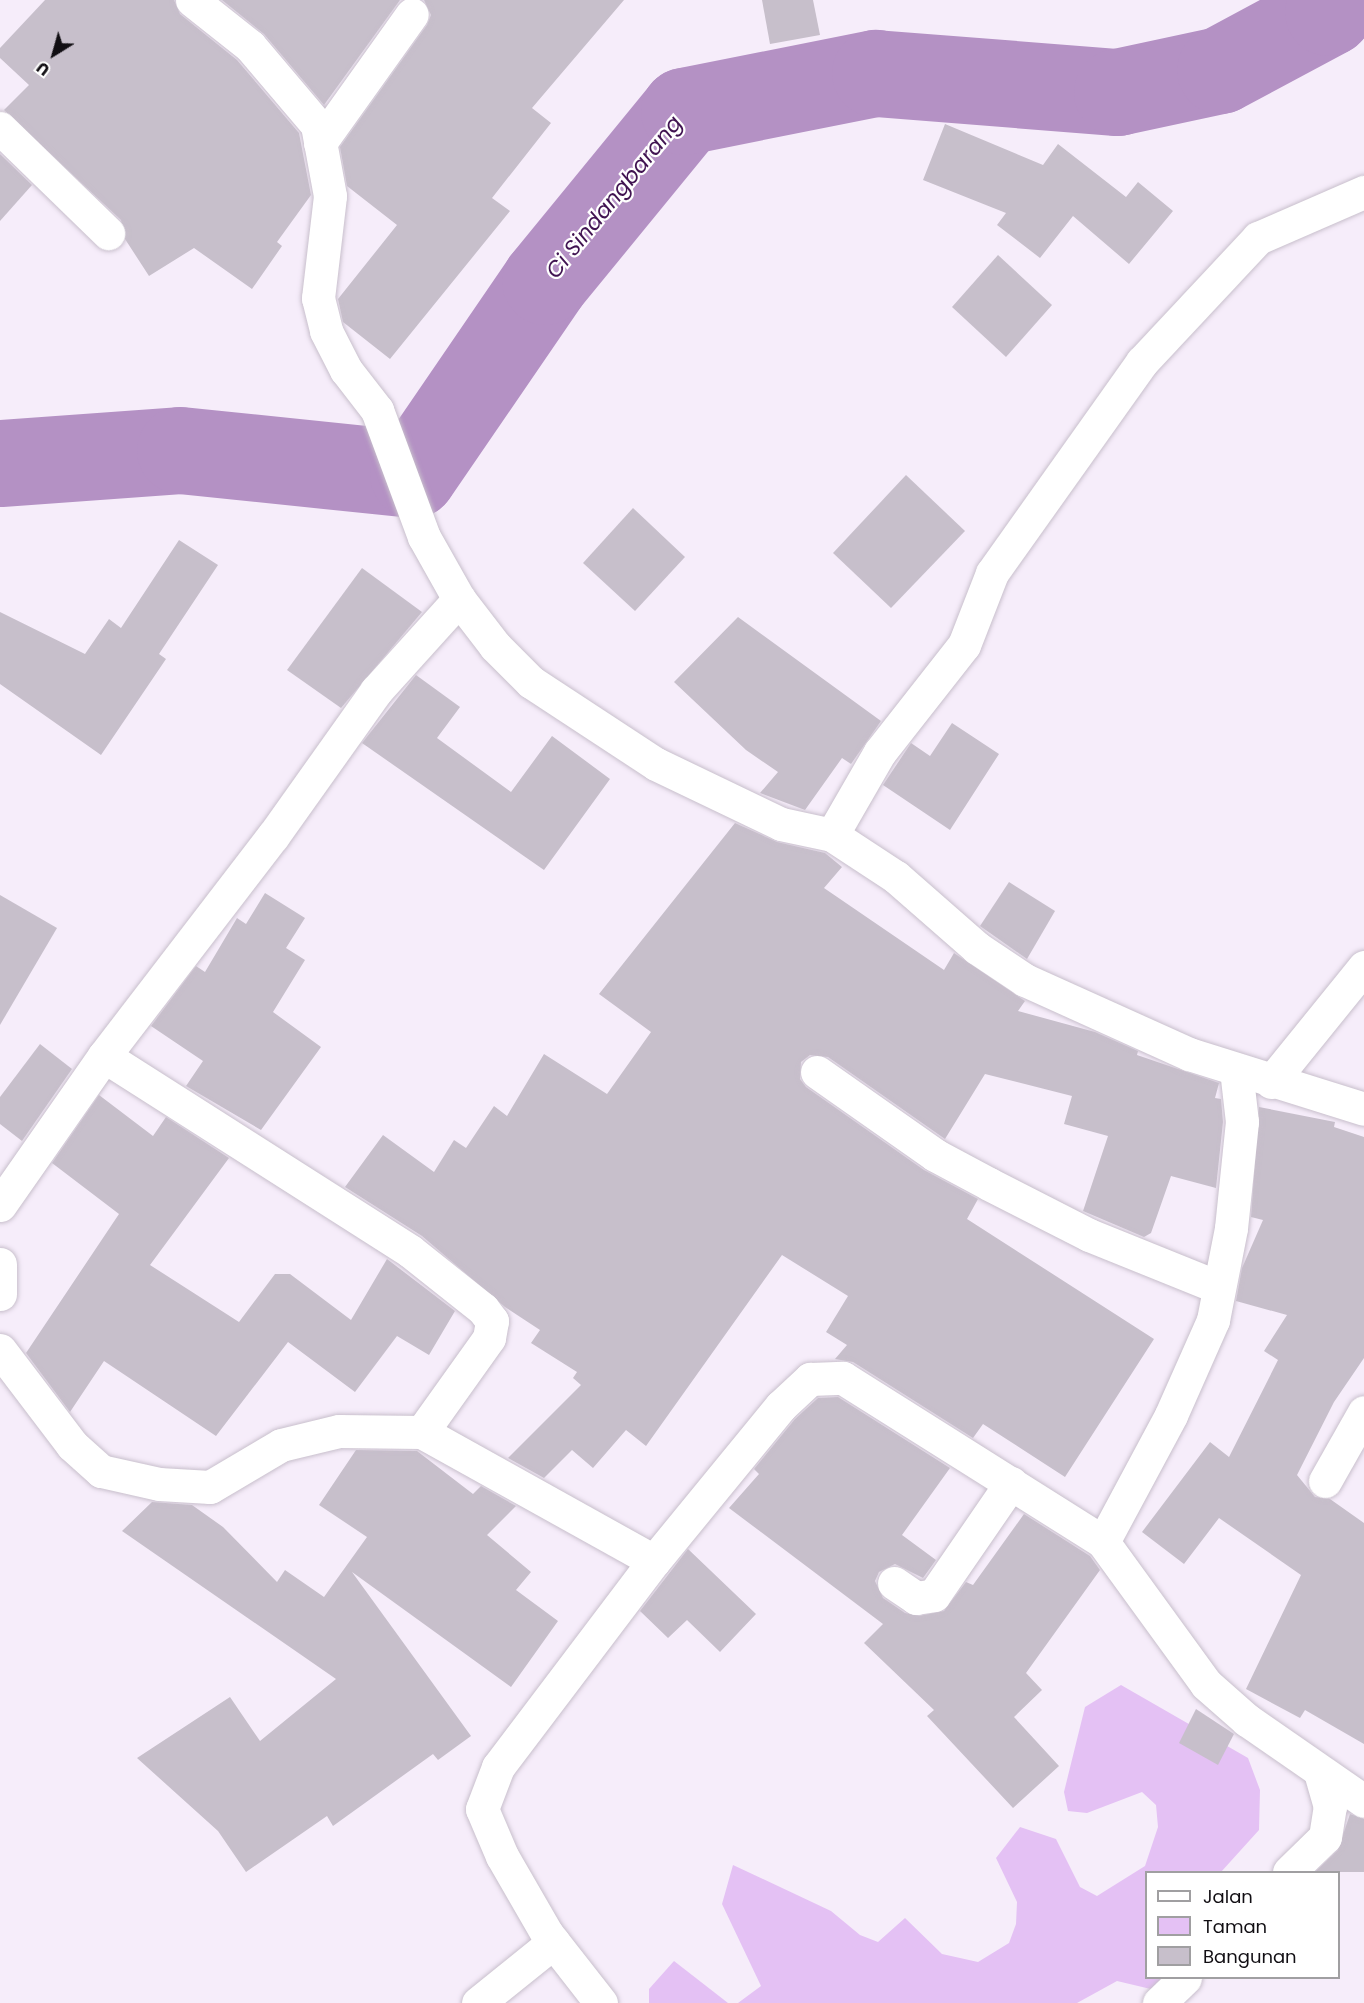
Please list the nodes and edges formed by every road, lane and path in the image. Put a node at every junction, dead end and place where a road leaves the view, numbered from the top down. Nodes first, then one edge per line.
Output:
1 (192, 0) edge
2 (412, 14) dead end
3 (0, 128) edge
4 (320, 143) junction
5 (1364, 192) edge
6 (108, 233) dead end
7 (459, 599) junction
8 (832, 835) junction
9 (1364, 967) edge
10 (104, 1056) junction
11 (1236, 1069) junction
12 (817, 1072) dead end
13 (1271, 1082) junction
14 (1364, 1109) edge
15 (0, 1205) edge
16 (0, 1264) edge
17 (1218, 1287) junction
18 (0, 1294) edge
19 (0, 1350) edge
20 (1364, 1412) edge
21 (422, 1432) junction
22 (1325, 1481) dead end
23 (1011, 1483) junction
24 (1103, 1542) junction
25 (654, 1561) junction
26 (894, 1583) dead end
27 (1322, 1774) junction
28 (1364, 1801) edge
29 (1290, 1871) edge
30 (554, 1942) junction
31 (1183, 1979) edge
32 (478, 2003) edge
33 (601, 2003) edge
34 (1159, 2003) edge

1 - 4 street
2 - 4 street
3 - 6 street
4 - 7 street
5 - 8 street
7 - 8 street
7 - 10 street
8 - 11 street
9 - 13 street
10 - 15 street
10 - 21 street
11 - 13 street
11 - 17 street
12 - 17 street
13 - 14 street
16 - 18 street
17 - 24 street
19 - 21 street
20 - 22 street
21 - 25 street
23 - 24 street
23 - 25 street
23 - 26 street
24 - 27 street
25 - 30 street
27 - 28 street
27 - 29 street
30 - 32 street
30 - 33 street
31 - 34 street

